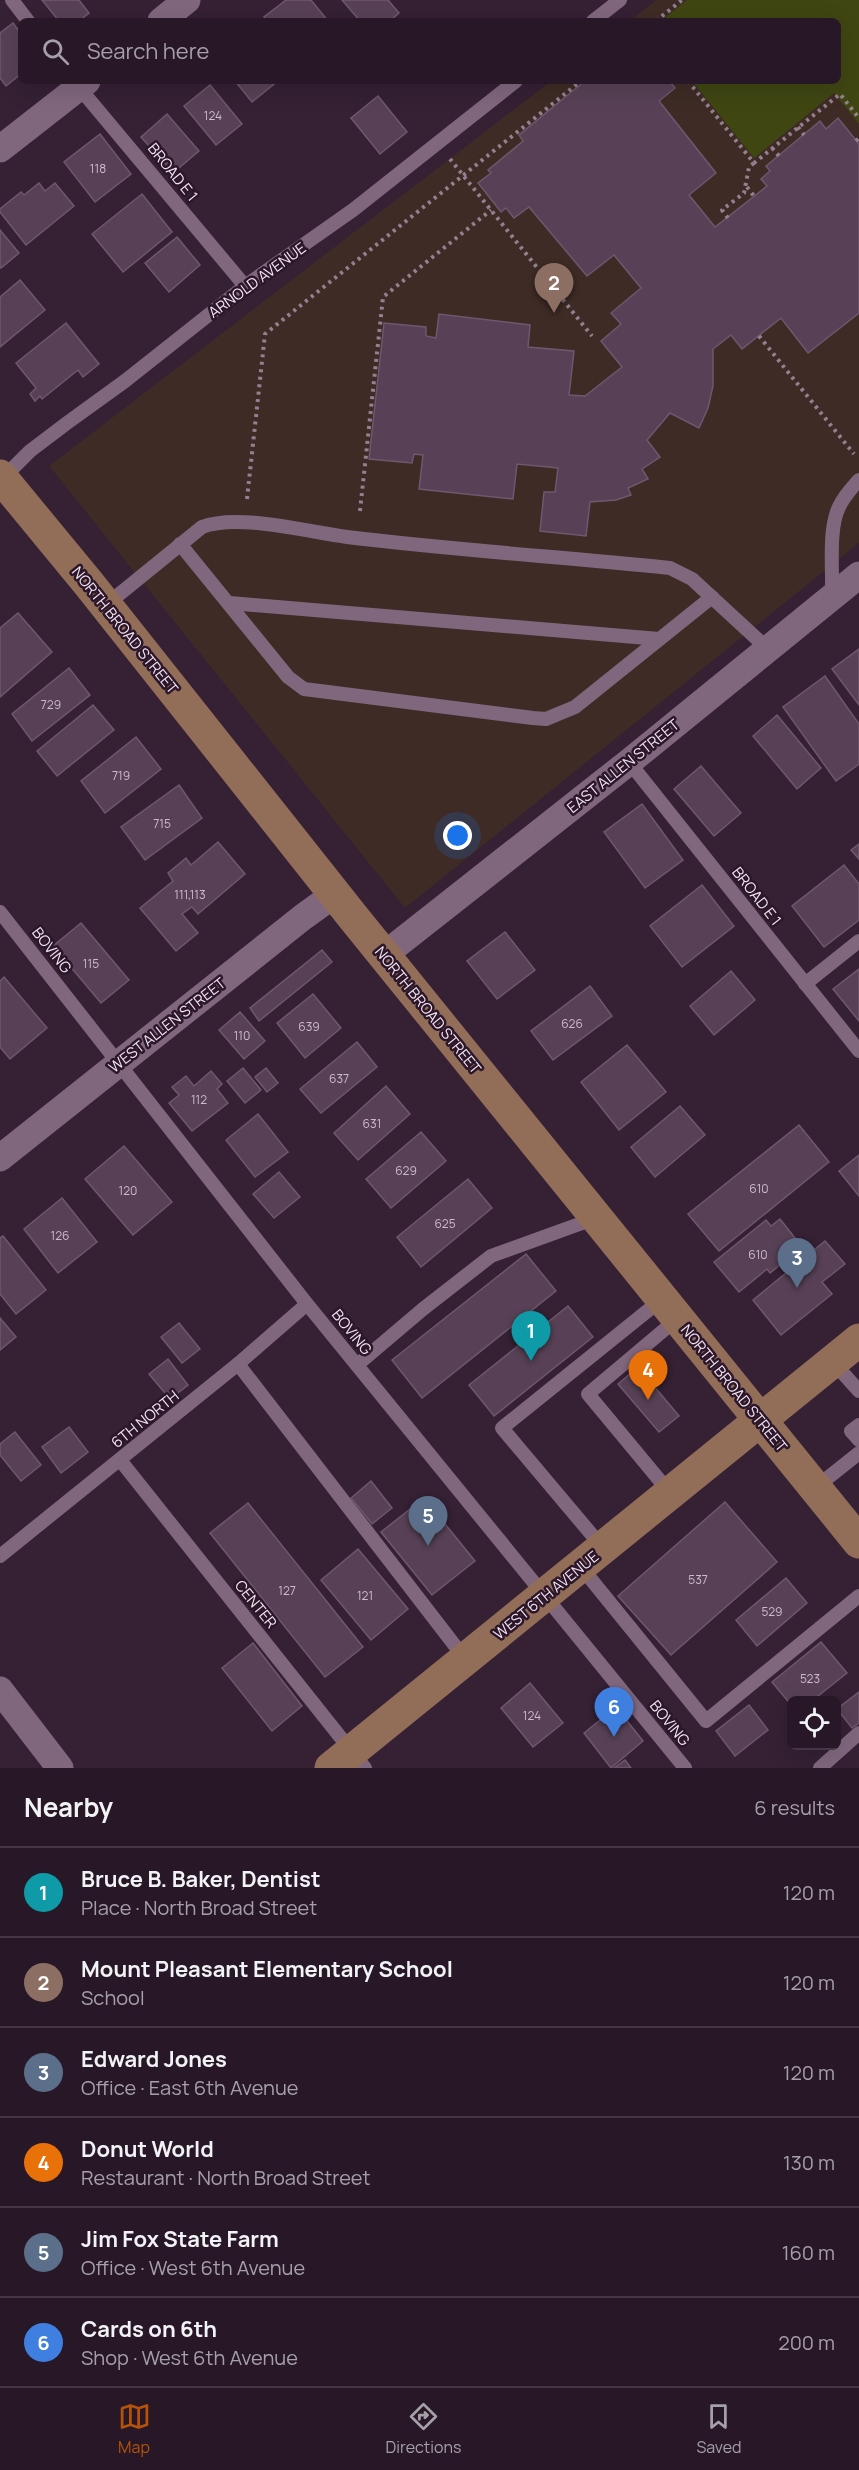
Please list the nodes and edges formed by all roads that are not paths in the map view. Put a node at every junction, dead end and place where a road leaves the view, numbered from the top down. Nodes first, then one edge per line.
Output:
1 (12, 0) edge
2 (187, 0) edge
3 (620, 0) edge
4 (26, 18) edge
5 (165, 18) edge
6 (597, 18) edge
7 (79, 84) edge
8 (81, 84) edge
9 (512, 84) edge
10 (0, 149) edge
11 (245, 286) junction
12 (1, 479) edge
13 (859, 480) edge
14 (180, 544) junction
15 (859, 575) edge
16 (832, 596) junction
17 (712, 597) junction
18 (230, 603) junction
19 (106, 605) junction
20 (659, 639) junction
21 (768, 649) junction
22 (629, 762) junction
23 (335, 894) junction
24 (0, 912) edge
25 (859, 941) edge
26 (384, 955) junction
27 (805, 984) junction
28 (859, 1052) edge
29 (118, 1063) junction
30 (0, 1158) edge
31 (596, 1218) junction
32 (307, 1304) junction
33 (670, 1309) junction
34 (859, 1340) edge
35 (832, 1362) junction
36 (238, 1365) junction
37 (357, 1365) junction
38 (859, 1391) edge
39 (761, 1422) junction
40 (859, 1425) edge
41 (859, 1440) edge
42 (859, 1453) edge
43 (120, 1460) junction
44 (815, 1488) junction
45 (671, 1494) junction
46 (856, 1531) edge
47 (0, 1556) edge
48 (592, 1558) junction
49 (545, 1595) junction
50 (859, 1596) edge
51 (466, 1660) junction
52 (0, 1690) edge
53 (859, 1733) edge
54 (350, 1762) edge
55 (60, 1768) edge
56 (685, 1768) edge
57 (820, 1768) edge

1 - 4 lane
2 - 5 street
3 - 6 lane
7 - 10 street
8 - 11 lane, BROAD E 1
9 - 11 lane, ARNOLD AVENUE
11 - 12 lane, ARNOLD AVENUE
12 - 19 street, NORTH BROAD STREET
13 - 16 lane
14 - 17 lane
14 - 18 lane
14 - 19 lane
15 - 16 street, EAST ALLEN STREET
16 - 21 street, EAST ALLEN STREET
17 - 20 lane
17 - 21 lane
18 - 20 lane
18 - 20 lane
19 - 23 street, NORTH BROAD STREET
21 - 22 street, EAST ALLEN STREET
22 - 26 street, EAST ALLEN STREET
22 - 27 lane, BROAD E 1
23 - 26 street, NORTH BROAD STREET
23 - 29 street, WEST ALLEN STREET
24 - 29 lane, BOVING
25 - 27 lane
26 - 31 street, NORTH BROAD STREET
27 - 28 lane, BROAD E 1
29 - 30 street, WEST ALLEN STREET
29 - 32 lane, BOVING
31 - 33 street, NORTH BROAD STREET
31 - 37 lane
32 - 36 lane, 6TH NORTH
32 - 37 lane, BOVING
33 - 39 street, NORTH BROAD STREET
33 - 45 lane
33 - 48 lane
34 - 35 street, WEST 6TH AVENUE
35 - 38 lane
35 - 39 street, WEST 6TH AVENUE
36 - 43 lane, 6TH NORTH
36 - 51 lane
37 - 49 lane, BOVING
39 - 44 street, NORTH BROAD STREET
39 - 45 street, WEST 6TH AVENUE
40 - 41 lane
42 - 44 lane
43 - 47 lane, 6TH NORTH
43 - 54 lane, CENTER
44 - 46 street, NORTH BROAD STREET
45 - 48 street, WEST 6TH AVENUE
48 - 49 street, WEST 6TH AVENUE
48 - 50 lane
49 - 51 street, WEST 6TH AVENUE
49 - 56 lane, BOVING
51 - 54 street, WEST 6TH AVENUE
52 - 55 street
53 - 57 lane

